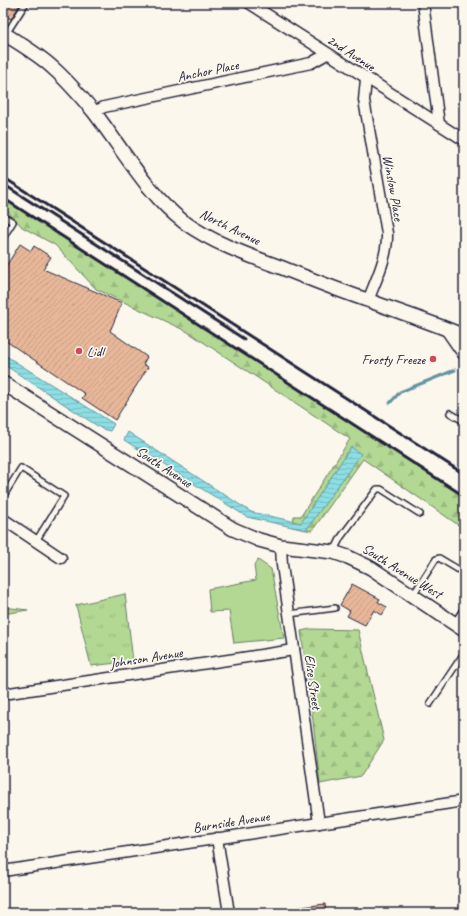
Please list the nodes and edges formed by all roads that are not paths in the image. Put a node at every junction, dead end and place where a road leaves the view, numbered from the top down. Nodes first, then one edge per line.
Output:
1 (26, 3) edge
2 (249, 3) edge
3 (423, 3) edge
4 (4, 34) edge
5 (327, 54) junction
6 (366, 79) junction
7 (94, 112) junction
8 (439, 124) junction
9 (464, 140) edge
10 (3, 216) edge
11 (3, 238) edge
12 (368, 301) junction
13 (447, 329) junction
14 (464, 336) edge
15 (464, 353) edge
16 (3, 383) edge
17 (450, 413) dead end
18 (464, 420) edge
19 (3, 497) edge
20 (420, 514) dead end
21 (3, 519) edge
22 (36, 541) junction
23 (281, 546) junction
24 (319, 550) joint
25 (333, 552) junction
26 (62, 558) dead end
27 (464, 566) edge
28 (413, 596) junction
29 (335, 608) dead end
30 (464, 608) edge
31 (289, 614) junction
32 (459, 626) edge
33 (294, 650) junction
34 (464, 653) edge
35 (3, 694) edge
36 (430, 704) dead end
37 (464, 801) edge
38 (319, 823) junction
39 (217, 838) junction
40 (3, 871) edge
41 (229, 913) edge

1 - 4 lane
2 - 5 street, 2nd Avenue
3 - 8 street
4 - 7 main road, North Avenue
5 - 6 street, 2nd Avenue
5 - 7 street, Anchor Place
6 - 8 street, 2nd Avenue
6 - 12 street, Winslow Place
7 - 12 main road, North Avenue
8 - 9 street, 2nd Avenue
10 - 11 lane
12 - 13 main road, North Avenue
13 - 14 main road, North Avenue
13 - 15 main road
16 - 23 main road, South Avenue
17 - 18 lane
19 - 22 lane
20 - 25 lane
21 - 22 street
22 - 26 street
23 - 24 main road, South Avenue
23 - 31 street, Elise Street
24 - 25 main road, South Avenue West
25 - 28 main road, South Avenue West
27 - 28 lane
28 - 32 main road, South Avenue West
29 - 31 lane
30 - 32 lane
31 - 33 street, Elise Street
33 - 35 street, Johnson Avenue
33 - 38 street, Elise Street
34 - 36 lane
37 - 38 street, Burnside Avenue
38 - 39 street, Burnside Avenue
39 - 40 street, Burnside Avenue
39 - 41 street

